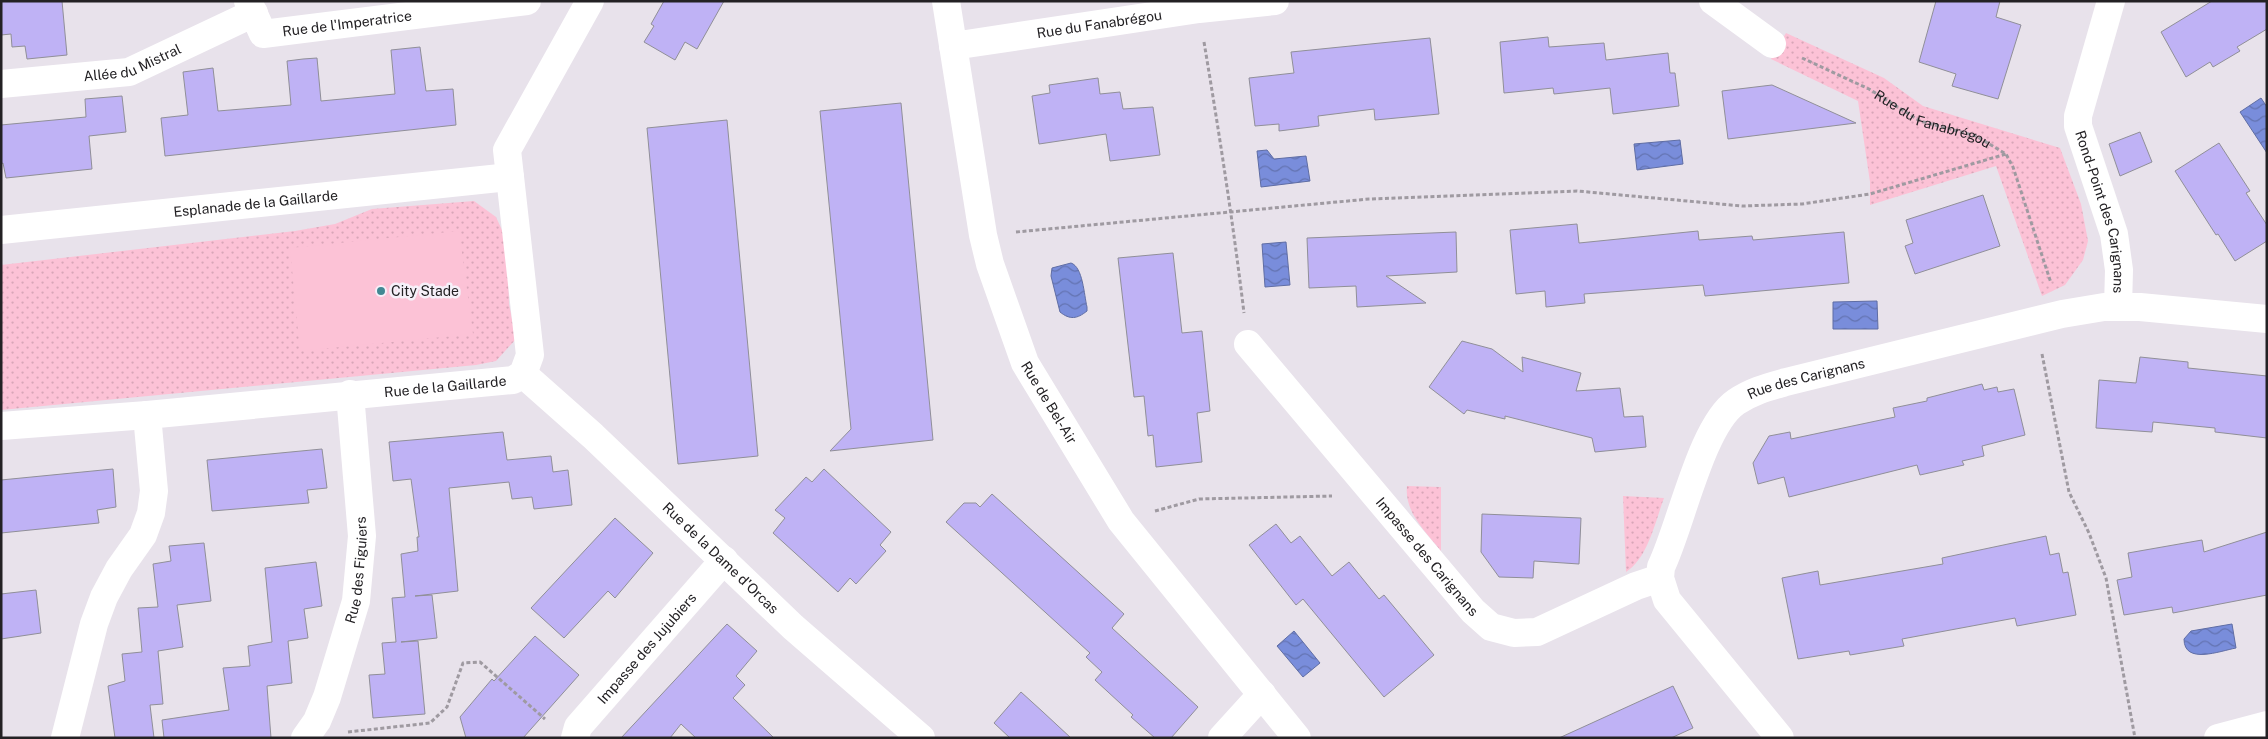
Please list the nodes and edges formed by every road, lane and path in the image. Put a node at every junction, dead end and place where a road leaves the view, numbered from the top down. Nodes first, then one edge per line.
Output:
1 (527, 1) edge
2 (590, 1) edge
3 (946, 1) edge
4 (1275, 1) edge
5 (1713, 1) edge
6 (2112, 1) edge
7 (251, 7) edge
8 (1199, 9) junction
9 (1772, 44) joint
10 (953, 46) junction
11 (1, 84) edge
12 (2006, 154) junction
13 (510, 177) junction
14 (1232, 212) junction
15 (1, 230) edge
16 (983, 235) junction
17 (2118, 307) junction
18 (2049, 317) junction
19 (2267, 319) edge
20 (1248, 344) joint
21 (523, 374) junction
22 (350, 394) junction
23 (147, 415) junction
24 (1, 426) edge
25 (1361, 478) junction
26 (1121, 521) junction
27 (724, 560) junction
28 (1660, 578) junction
29 (1262, 694) junction
30 (2267, 725) edge
31 (577, 732) edge
32 (308, 734) edge
33 (2231, 737) edge
34 (65, 738) edge
35 (921, 738) edge
36 (1222, 738) edge
37 (1297, 738) edge
38 (1780, 738) edge
39 (2135, 738) edge

1 - 7 street, Rue de l'Imperatrice
2 - 13 street, Rue de la Gaillarde
3 - 10 street, Rue de Bel-Air
4 - 8 street, Rue du Fanabrégou
5 - 9 street
6 - 17 street, Rond-Point des Carignans
7 - 11 street, Allée du Mistral
8 - 10 street, Rue du Fanabrégou
8 - 14 path
9 - 12 path, Rue du Fanabrégou
10 - 16 street, Rue de Bel-Air
12 - 14 path
12 - 18 path, Rue du Fanabrégou
13 - 15 street, Esplanade de la Gaillarde
13 - 21 street, Rue de la Gaillarde
14 - 16 path
14 - 20 path
16 - 26 street, Rue de Bel-Air
17 - 18 street, Rue des Carignans
17 - 19 street, Rue des Carignans
18 - 28 street, Rue des Carignans
18 - 39 path, Rue du Fanabrégou
20 - 25 street, Impasse des Carignans
21 - 22 street, Rue de la Gaillarde
21 - 27 street, Rue de la Dame d'Orcas
22 - 23 street, Rue de la Gaillarde
22 - 32 street, Rue des Figuiers
23 - 24 street, Rue de la Gaillarde
23 - 34 street
25 - 26 path
25 - 28 street, Impasse des Carignans
26 - 29 street, Rue de Bel-Air
27 - 31 street, Impasse des Jujubiers
27 - 35 street, Rue de la Dame d'Orcas
28 - 38 street
29 - 36 street
29 - 37 street, Rue de Bel-Air
30 - 33 street
31 - 32 path

